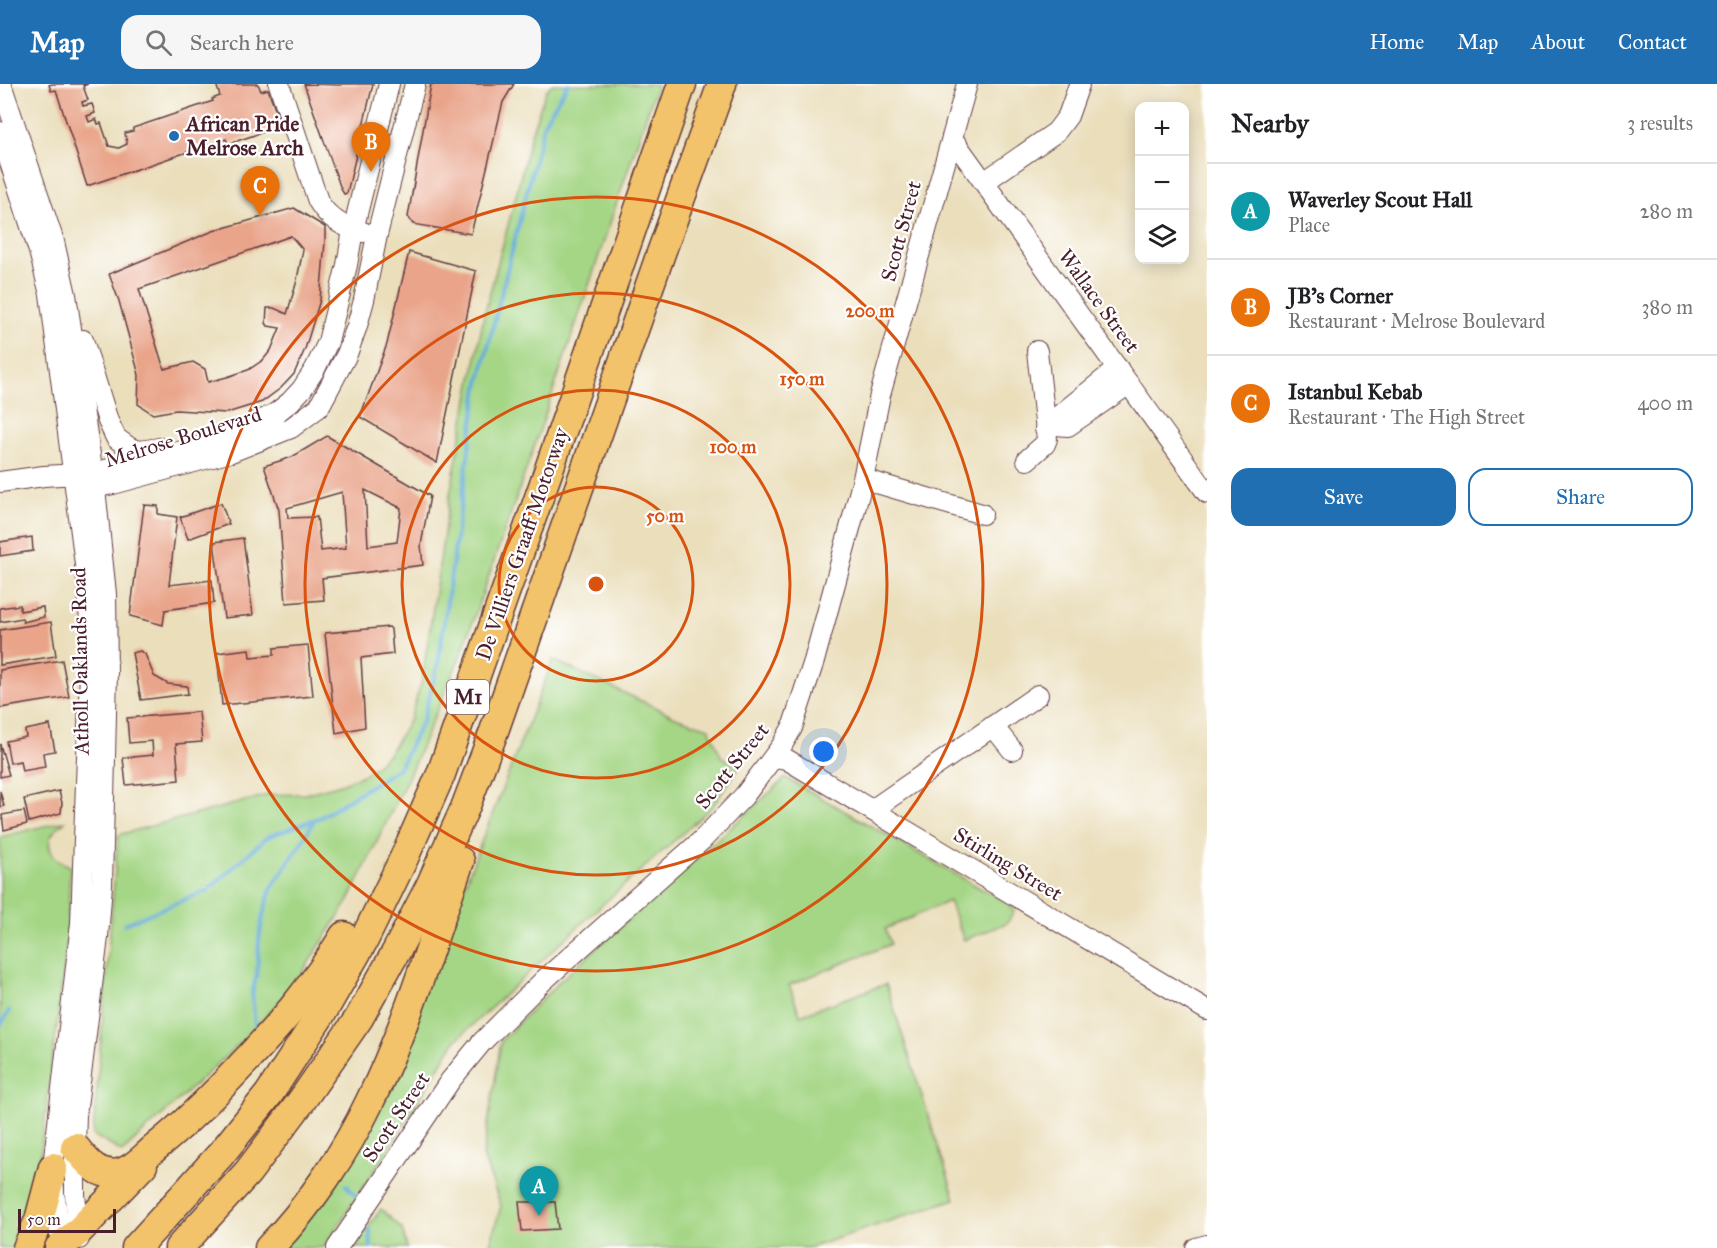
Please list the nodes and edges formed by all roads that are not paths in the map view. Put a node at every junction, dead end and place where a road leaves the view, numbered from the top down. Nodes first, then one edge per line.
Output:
1 (1, 84) edge
2 (279, 84) edge
3 (389, 84) edge
4 (415, 84) edge
5 (682, 84) edge
6 (722, 84) edge
7 (967, 84) edge
8 (1079, 85) edge
9 (0, 132) edge
10 (952, 138) junction
11 (984, 182) junction
12 (353, 230) junction
13 (377, 235) junction
14 (66, 295) junction
15 (1037, 351) dead end
16 (1124, 376) junction
17 (1050, 427) junction
18 (213, 442) junction
19 (1027, 460) dead end
20 (863, 479) junction
21 (94, 480) junction
22 (0, 483) edge
23 (74, 483) junction
24 (1207, 493) edge
25 (982, 514) dead end
26 (1038, 695) dead end
27 (993, 726) junction
28 (493, 734) junction
29 (1012, 750) dead end
30 (780, 754) junction
31 (441, 774) junction
32 (872, 810) junction
33 (1207, 1010) edge
34 (170, 1136) junction
35 (75, 1147) junction
36 (53, 1167) junction
37 (68, 1244) edge
38 (1207, 1245) edge
39 (27, 1248) edge
40 (136, 1248) edge
41 (179, 1248) edge
42 (269, 1248) edge
43 (337, 1248) edge
44 (1196, 1248) edge

1 - 14 street, Atholl Oaklands Road
2 - 12 street
3 - 12 street, Melrose Boulevard
4 - 13 street, Melrose Boulevard
5 - 31 highway, De Villiers Graaff Motorway / M1
6 - 28 highway, M1
7 - 10 street, Scott Street
8 - 11 street
9 - 23 street, Atholl Oaklands Road
10 - 11 street, Wallace Street
10 - 20 street, Scott Street
11 - 16 street, Wallace Street
12 - 13 street
12 - 18 street, Melrose Boulevard
13 - 21 street, Melrose Boulevard
14 - 18 street
14 - 21 street, Atholl Oaklands Road
15 - 17 street
16 - 17 street
16 - 24 street, Wallace Street
17 - 19 street
18 - 21 street, Melrose Boulevard
20 - 25 street
20 - 30 street, Scott Street
21 - 23 street, Melrose Boulevard
21 - 35 street, Atholl Oaklands Road
22 - 23 street, Melrose Boulevard
23 - 36 street, Atholl Oaklands Road
26 - 27 street
27 - 29 street
27 - 32 street
28 - 41 highway, M1
28 - 42 highway
30 - 32 street, Stirling Street
30 - 43 street, Scott Street
31 - 34 highway
31 - 40 highway, De Villiers Graaff Motorway / M1
32 - 33 street, Stirling Street
34 - 35 highway
34 - 37 highway
35 - 37 street, Atholl Oaklands Road
36 - 37 street, Atholl Oaklands Road
36 - 39 highway
38 - 44 street

